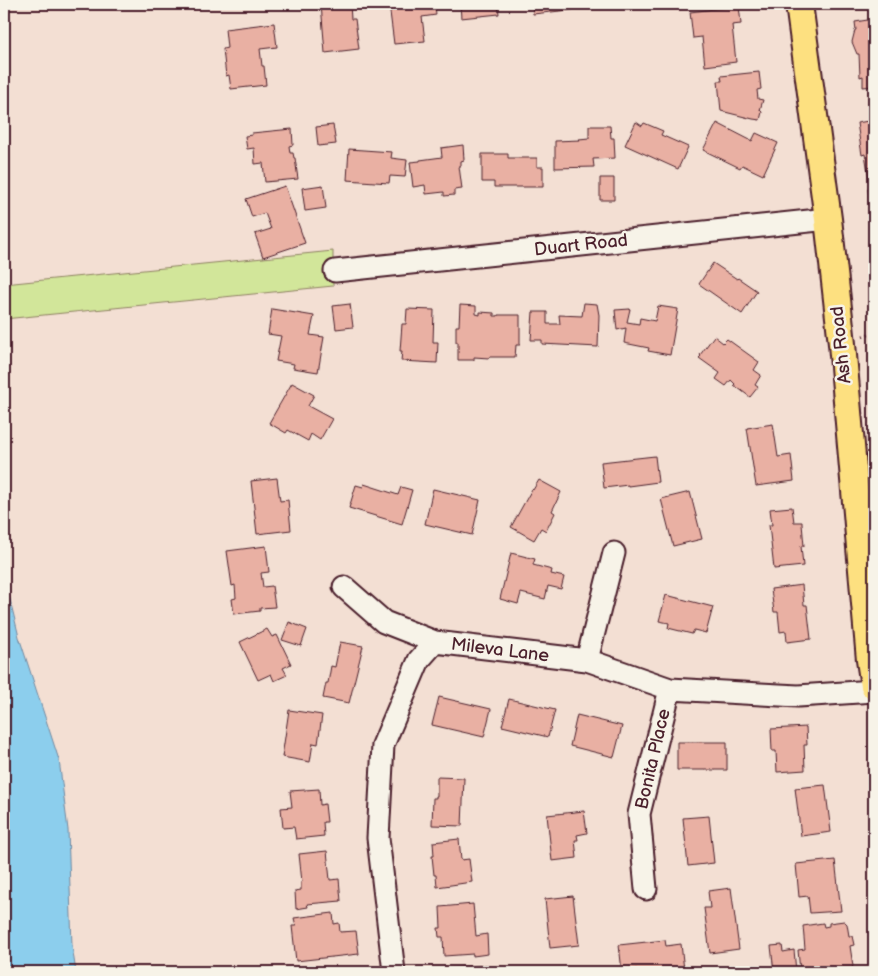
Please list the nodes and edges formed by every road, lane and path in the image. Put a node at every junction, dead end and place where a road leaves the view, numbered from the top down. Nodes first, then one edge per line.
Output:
1 (798, 4) edge
2 (828, 219) junction
3 (335, 271) dead end
4 (614, 553) dead end
5 (344, 587) dead end
6 (435, 642) junction
7 (588, 660) junction
8 (874, 686) edge
9 (670, 689) junction
10 (874, 691) edge
11 (646, 889) dead end
12 (394, 972) edge

1 - 2 main road, Ash Road
2 - 3 street, Duart Road
2 - 8 main road, Ash Road
4 - 7 street
5 - 6 street
6 - 7 street, Mileva Lane
6 - 12 street, Mileva Lane
7 - 9 street, Mileva Lane
9 - 10 street, Mileva Lane
9 - 11 street, Bonita Place

